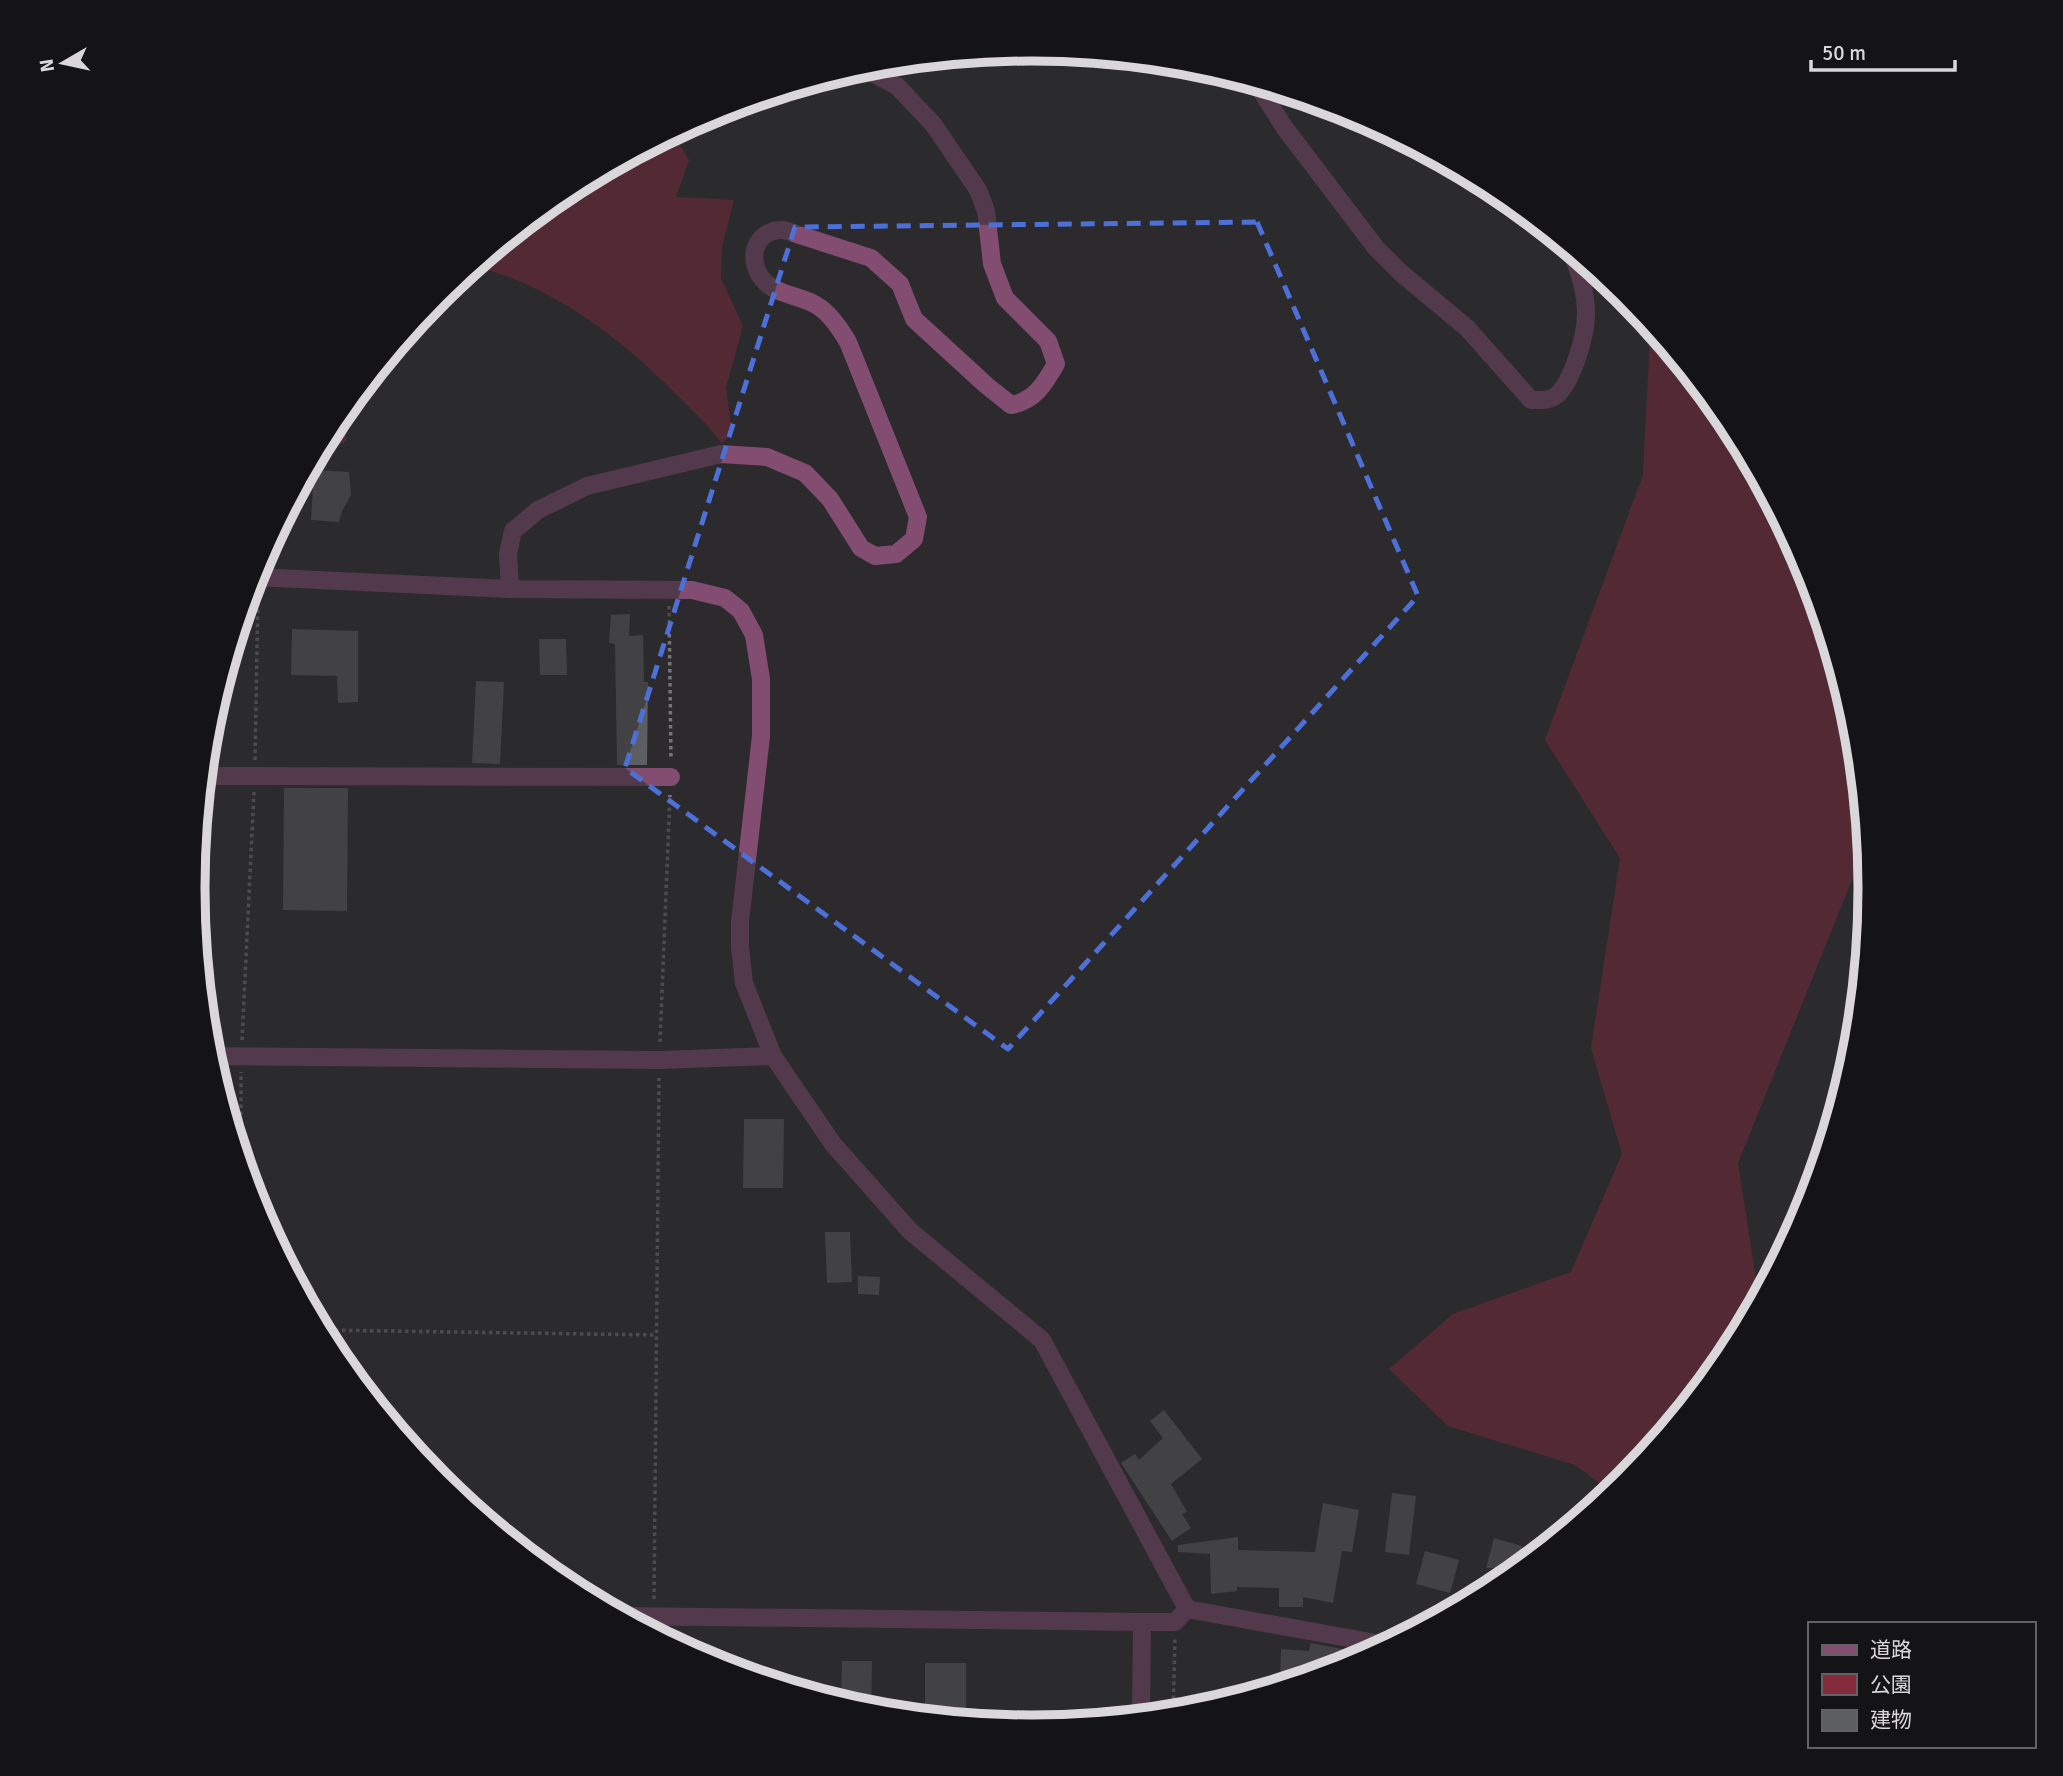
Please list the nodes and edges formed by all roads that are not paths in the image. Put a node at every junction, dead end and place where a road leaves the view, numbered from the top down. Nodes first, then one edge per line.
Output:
1 (878, 76) edge
2 (1264, 95) edge
3 (1576, 265) edge
4 (266, 577) edge
5 (510, 589) junction
6 (213, 776) edge
7 (671, 777) road end
8 (223, 1056) edge
9 (773, 1056) junction
10 (1181, 1615) junction
11 (641, 1616) edge
12 (1142, 1622) junction
13 (1369, 1642) edge
14 (1141, 1708) edge

1 - 5 street
2 - 3 street
4 - 5 street
5 - 9 street
6 - 7 street
8 - 9 street
9 - 10 street
10 - 12 street
10 - 13 street
11 - 12 street
12 - 14 street

